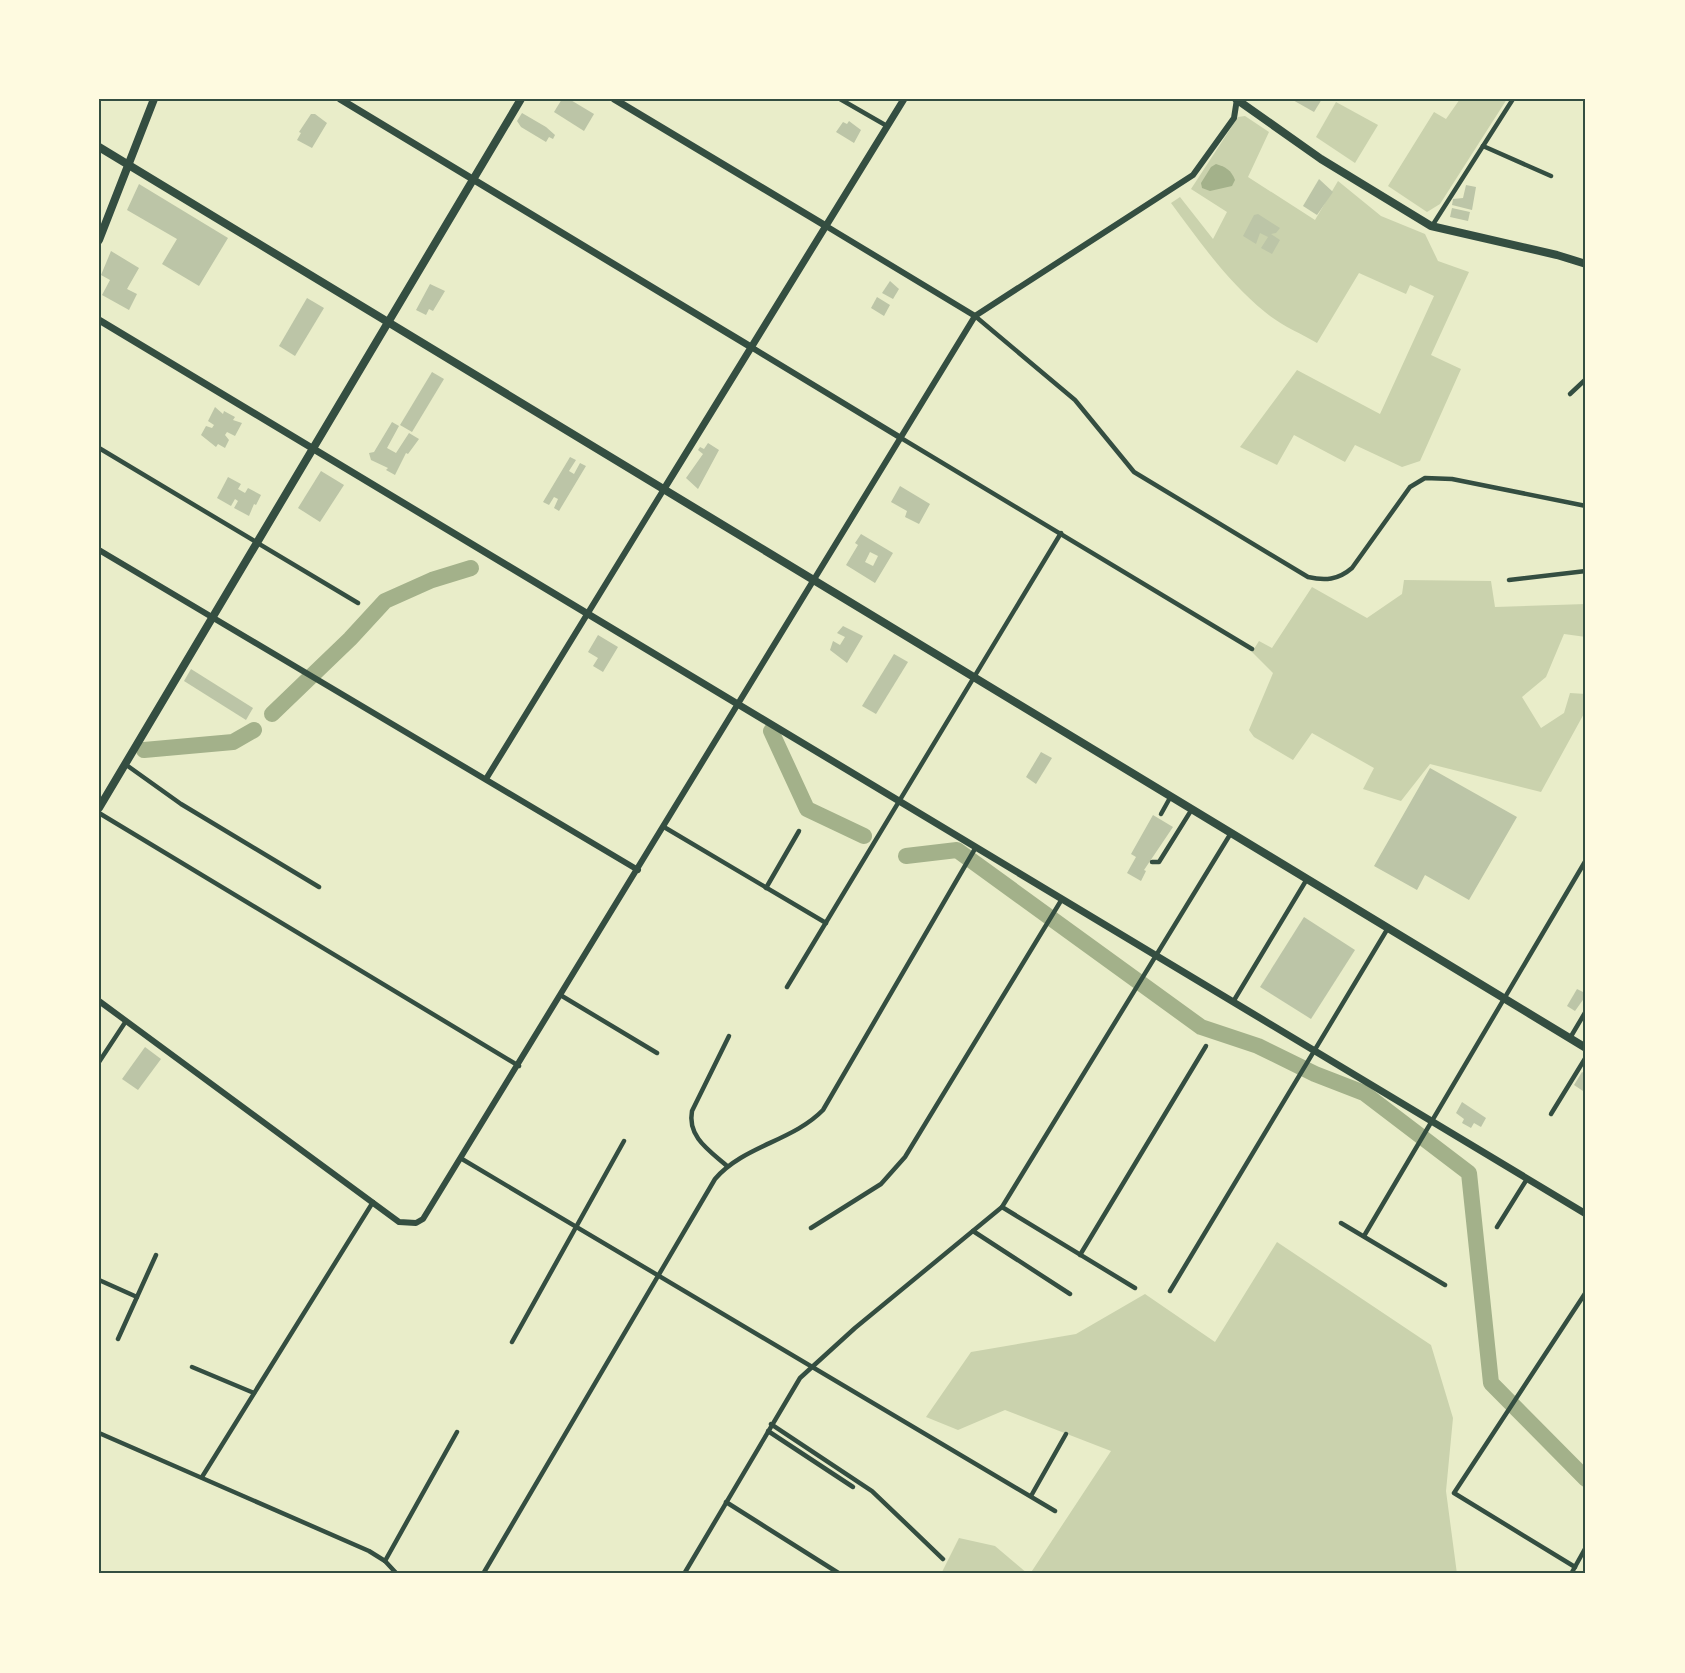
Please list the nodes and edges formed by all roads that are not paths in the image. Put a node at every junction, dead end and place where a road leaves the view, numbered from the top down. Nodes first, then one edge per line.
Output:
1 (154, 99) edge
2 (340, 99) edge
3 (521, 99) edge
4 (614, 99) edge
5 (840, 99) edge
6 (904, 99) edge
7 (1236, 99) edge
8 (1513, 99) edge
9 (887, 126) junction
10 (1483, 146) junction
11 (99, 147) edge
12 (128, 165) junction
13 (1551, 176) dead end
14 (473, 180) junction
15 (826, 226) junction
16 (1431, 226) junction
17 (99, 240) edge
18 (1586, 264) edge
19 (975, 316) junction
20 (99, 320) edge
21 (388, 322) junction
22 (751, 347) junction
23 (1586, 379) edge
24 (1570, 394) dead end
25 (902, 438) junction
26 (99, 448) edge
27 (313, 448) junction
28 (664, 489) junction
29 (1586, 506) edge
30 (1061, 533) junction
31 (257, 542) junction
32 (99, 550) edge
33 (1586, 571) edge
34 (814, 580) junction
35 (1509, 580) dead end
36 (358, 603) dead end
37 (588, 614) junction
38 (212, 617) junction
39 (1252, 649) dead end
40 (974, 677) junction
41 (739, 705) junction
42 (125, 764) junction
43 (486, 779) junction
44 (1171, 796) junction
45 (899, 801) junction
46 (99, 808) edge
47 (1191, 809) junction
48 (99, 813) edge
49 (1161, 814) dead end
50 (664, 827) junction
51 (799, 831) dead end
52 (1230, 833) junction
53 (974, 850) junction
54 (1586, 860) edge
55 (1152, 862) dead end
56 (638, 870) junction
57 (1307, 879) junction
58 (319, 887) dead end
59 (766, 888) junction
60 (1062, 899) junction
61 (826, 923) junction
62 (1388, 928) junction
63 (1155, 955) junction
64 (787, 987) dead end
65 (562, 996) junction
66 (1504, 999) junction
67 (99, 1001) edge
68 (1233, 1002) junction
69 (1586, 1011) edge
70 (126, 1021) junction
71 (729, 1035) dead end
72 (1570, 1038) junction
73 (1206, 1046) dead end
74 (1586, 1048) edge
75 (657, 1053) dead end
76 (1313, 1054) junction
77 (1586, 1057) edge
78 (99, 1062) edge
79 (519, 1066) junction
80 (1551, 1114) dead end
81 (1431, 1121) junction
82 (624, 1141) dead end
83 (462, 1158) junction
84 (727, 1166) junction
85 (1527, 1179) junction
86 (373, 1202) junction
87 (1002, 1207) junction
88 (1586, 1214) edge
89 (1341, 1223) dead end
90 (577, 1226) junction
91 (1497, 1227) dead end
92 (811, 1228) dead end
93 (973, 1230) junction
94 (1364, 1236) junction
95 (156, 1255) dead end
96 (1080, 1255) junction
97 (658, 1275) junction
98 (99, 1280) edge
99 (1445, 1285) dead end
100 (1135, 1288) dead end
101 (1170, 1291) dead end
102 (1586, 1292) edge
103 (1070, 1294) dead end
104 (137, 1297) junction
105 (118, 1339) dead end
106 (512, 1342) dead end
107 (811, 1366) junction
108 (192, 1367) dead end
109 (254, 1393) junction
110 (771, 1424) junction
111 (768, 1431) junction
112 (457, 1432) dead end
113 (99, 1433) edge
114 (1066, 1434) dead end
115 (202, 1477) junction
116 (853, 1487) dead end
117 (1031, 1496) junction
118 (726, 1502) junction
119 (1055, 1511) dead end
120 (1586, 1547) edge
121 (943, 1559) dead end
122 (385, 1561) junction
123 (1575, 1567) junction
124 (397, 1574) edge
125 (483, 1574) edge
126 (684, 1574) edge
127 (840, 1574) edge
128 (1571, 1574) edge

1 - 12 main road
2 - 14 main road
3 - 14 main road
4 - 15 main road
5 - 9 street
6 - 9 main road
7 - 16 main road
7 - 19 street
8 - 10 street
9 - 15 main road
10 - 13 street
10 - 16 street
11 - 12 main road
12 - 17 main road
12 - 21 main road
14 - 21 main road
14 - 22 main road
15 - 19 street
15 - 22 main road
16 - 18 main road
19 - 25 street
19 - 29 street
20 - 27 main road
21 - 27 main road
21 - 28 main road
22 - 25 street
22 - 28 main road
23 - 24 street
25 - 30 street
25 - 34 street
26 - 31 street
27 - 31 main road
27 - 37 main road
28 - 34 main road
28 - 37 street
30 - 39 street
30 - 40 street
31 - 36 street
31 - 38 main road
32 - 38 street
33 - 35 street
34 - 40 main road
34 - 41 street
37 - 41 main road
37 - 43 street
38 - 42 main road
38 - 43 street
40 - 44 main road
40 - 45 street
41 - 45 main road
41 - 50 street
42 - 46 main road
42 - 58 street
43 - 56 street
44 - 47 main road
44 - 49 street
45 - 53 main road
45 - 61 street
47 - 52 main road
47 - 55 street
48 - 79 street
50 - 56 street
50 - 59 street
51 - 59 street
52 - 57 main road
52 - 63 street
53 - 60 main road
53 - 84 street
54 - 66 street
56 - 65 street
57 - 62 main road
57 - 68 street
59 - 61 street
60 - 63 main road
60 - 92 street
61 - 64 street
62 - 66 main road
62 - 76 street
63 - 68 main road
63 - 87 street
65 - 75 street
65 - 79 street
66 - 72 main road
66 - 81 street
67 - 70 street
68 - 76 main road
69 - 72 street
70 - 78 street
70 - 86 street
71 - 84 street
72 - 74 main road
73 - 96 street
76 - 81 main road
76 - 101 street
77 - 80 street
79 - 83 street
81 - 85 main road
81 - 94 street
82 - 90 street
83 - 86 street
83 - 90 street
84 - 97 street
85 - 88 main road
85 - 91 street
86 - 109 street
87 - 93 street
87 - 96 street
89 - 94 street
90 - 97 street
90 - 106 street
93 - 103 street
93 - 107 street
94 - 99 street
95 - 104 street
96 - 100 street
97 - 107 street
97 - 125 street
98 - 104 street
102 - 123 street
104 - 105 street
107 - 110 street
107 - 117 street
108 - 109 street
109 - 115 street
110 - 111 street
110 - 121 street
111 - 116 street
111 - 118 street
112 - 122 street
113 - 115 street
114 - 117 street
115 - 122 street
117 - 119 street
118 - 126 street
118 - 127 street
120 - 123 street
122 - 124 street
123 - 128 street

